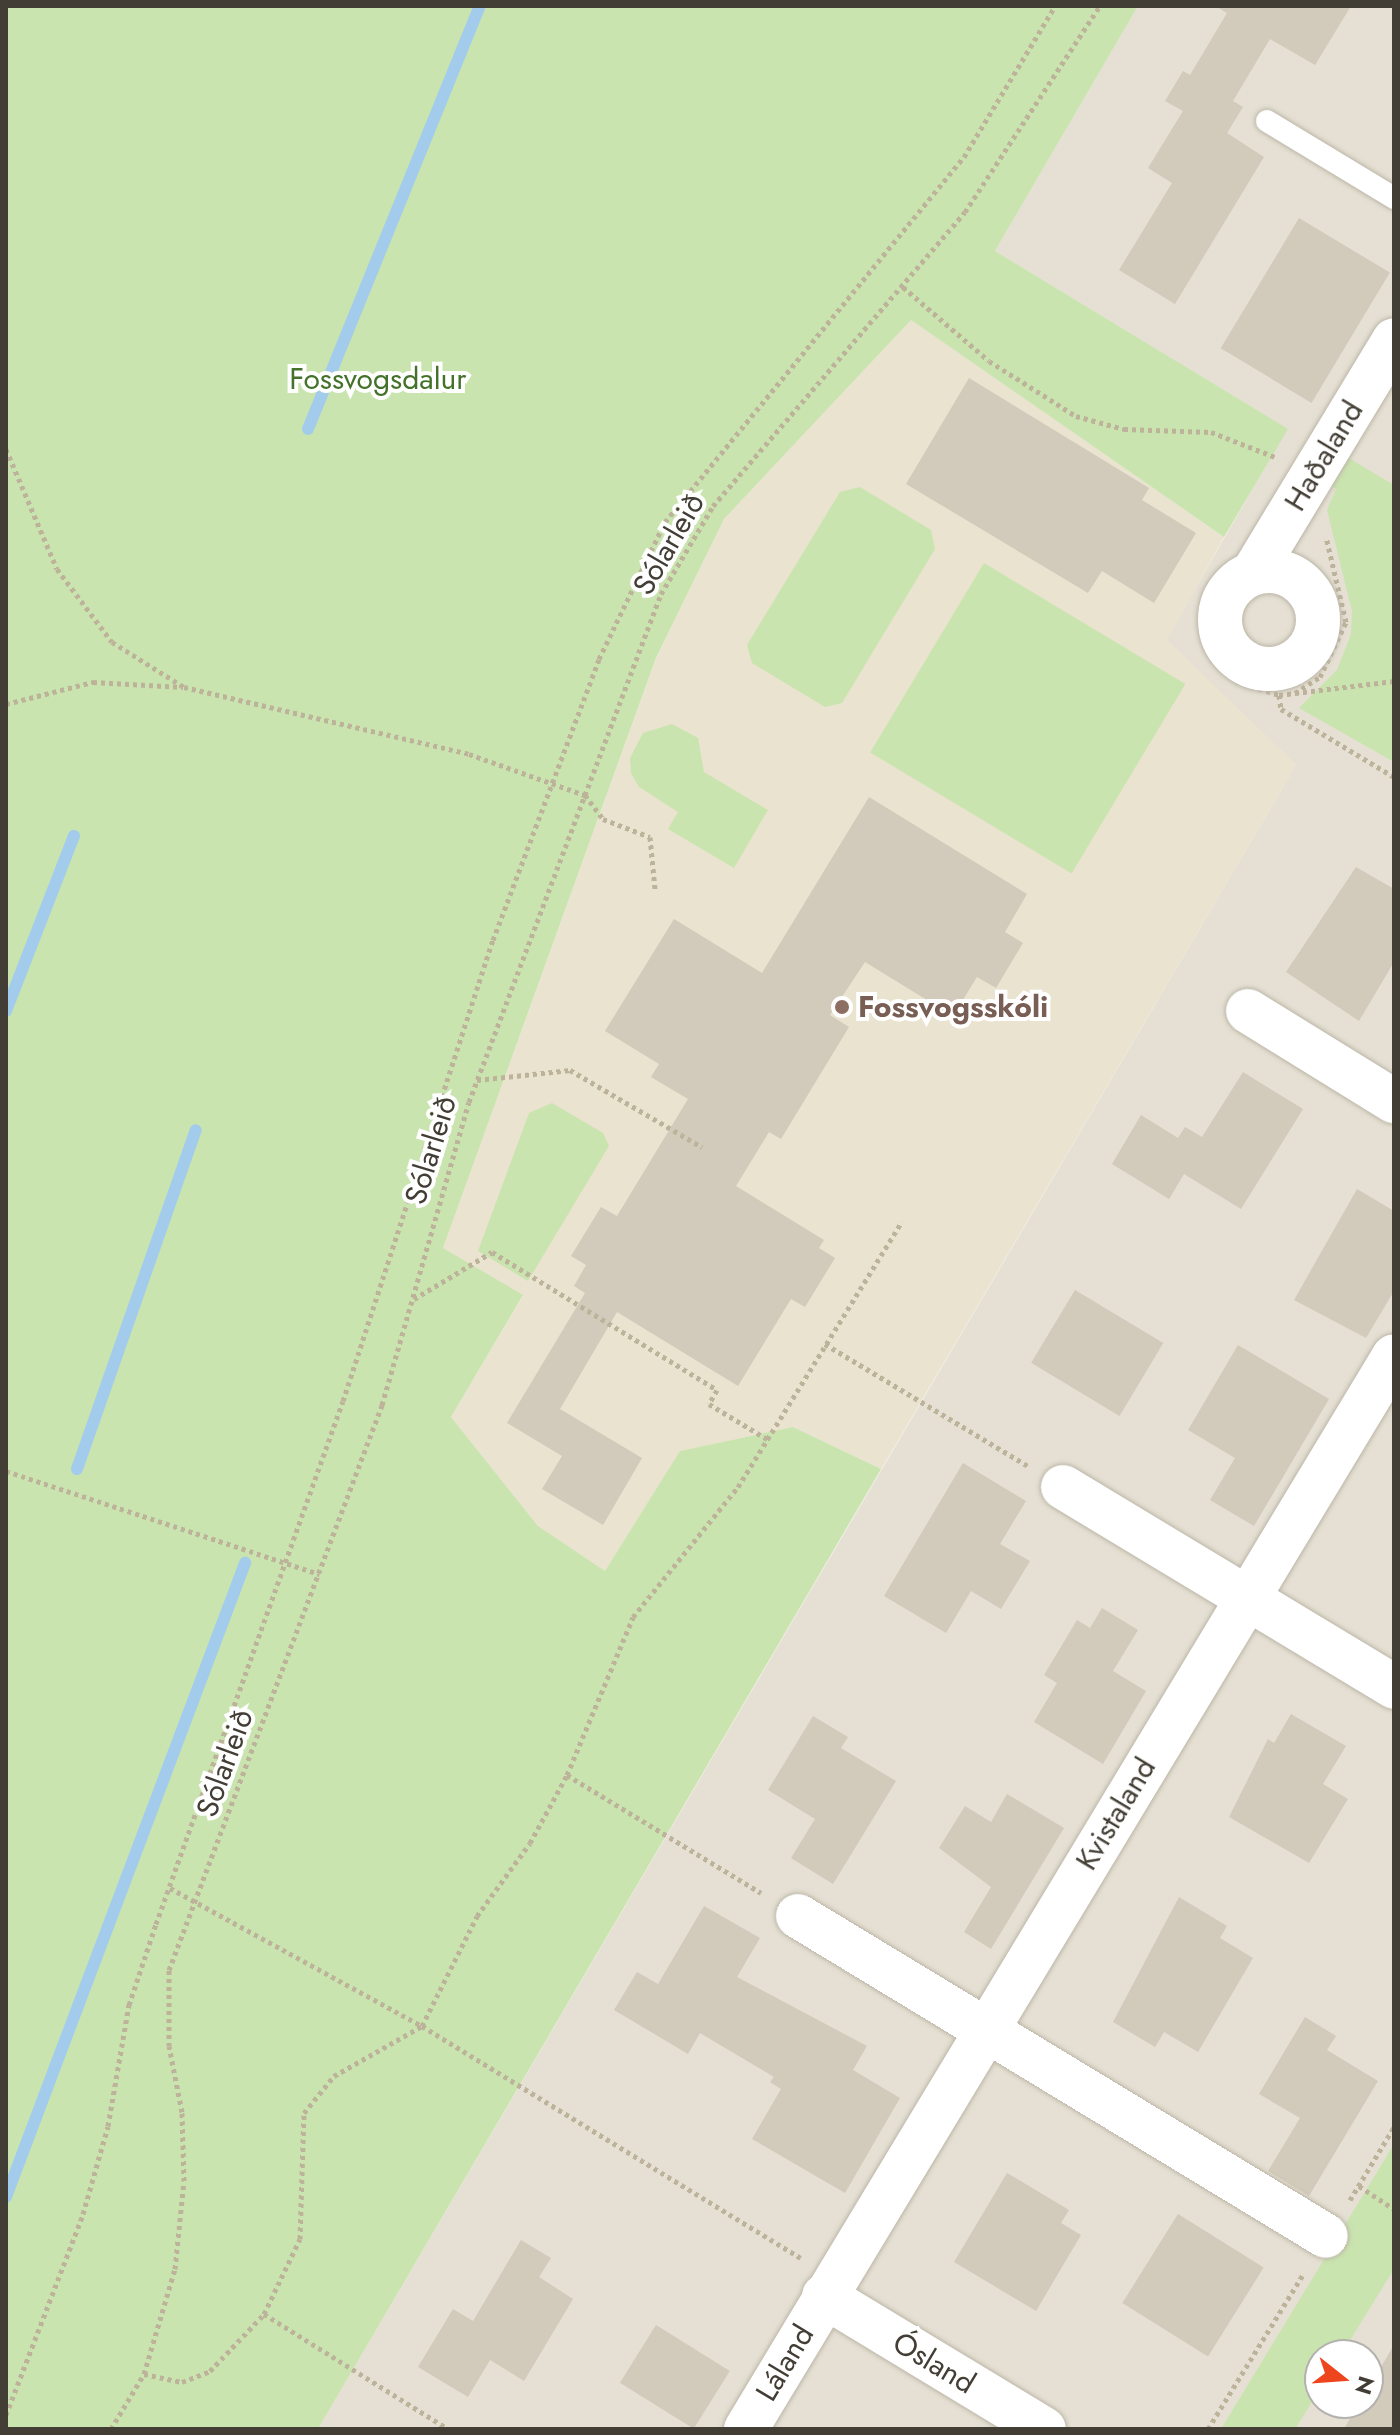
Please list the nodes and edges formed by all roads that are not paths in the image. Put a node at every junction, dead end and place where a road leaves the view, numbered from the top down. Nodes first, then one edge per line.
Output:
1 (1267, 121) dead end
2 (1394, 198) edge
3 (1394, 340) edge
4 (1253, 573) dead end
5 (1248, 1011) dead end
6 (1394, 1101) edge
7 (1394, 1356) edge
8 (1063, 1487) road end
9 (1247, 1598) junction
10 (1394, 1687) edge
11 (798, 1916) road end
12 (985, 2030) junction
13 (1326, 2236) road end
14 (830, 2288) junction
15 (746, 2429) edge
16 (1044, 2429) edge

1 - 2 lane
3 - 4 street, Haðaland
5 - 6 street
7 - 9 street, Kvistaland
8 - 9 street
9 - 10 street
9 - 12 street, Kvistaland
11 - 12 street
12 - 13 street
12 - 14 street, Kvistaland
14 - 15 street, Láland
14 - 16 street, Ósland

